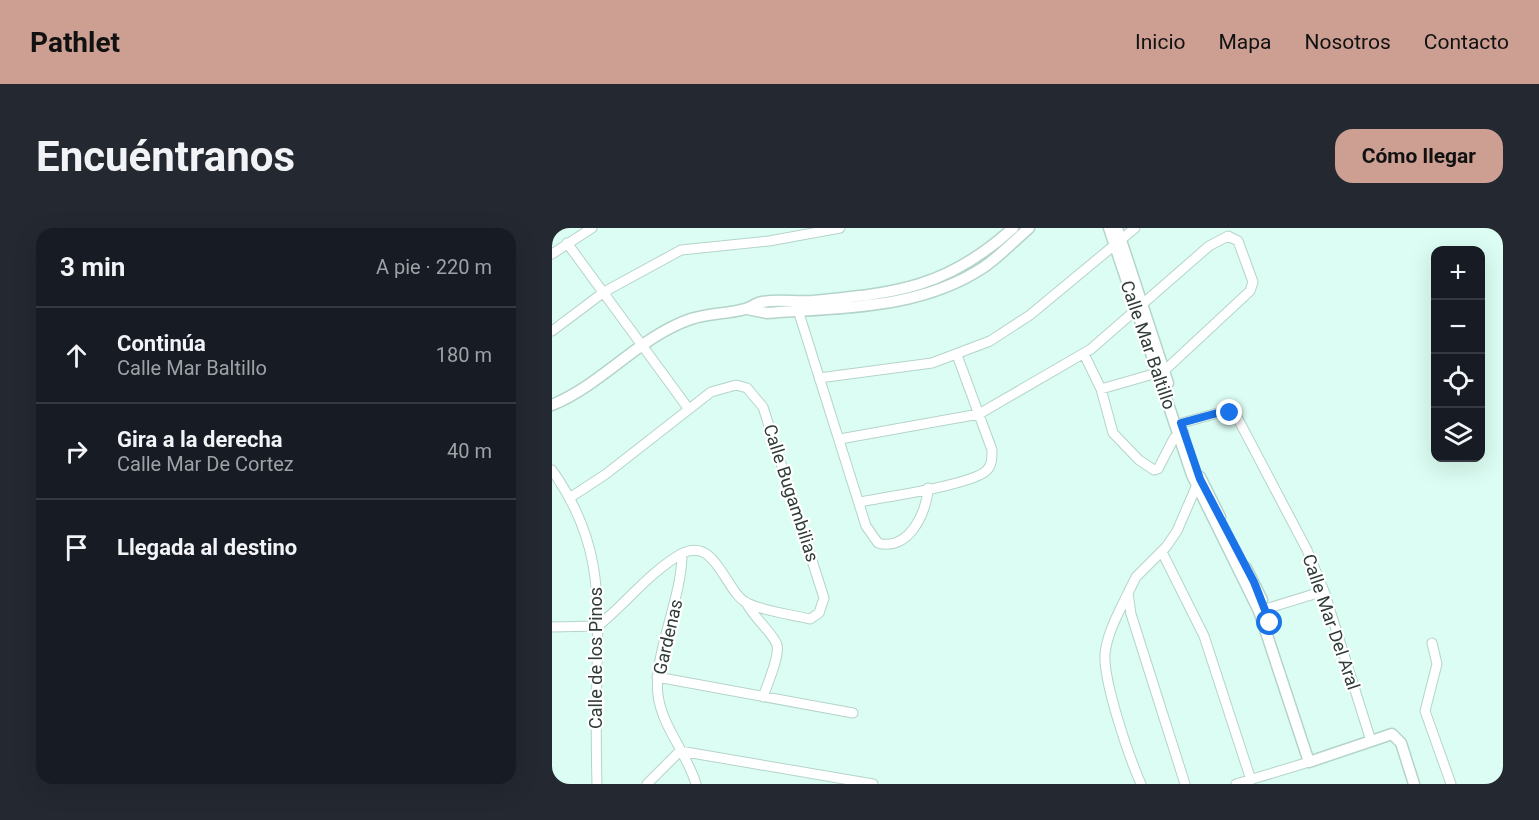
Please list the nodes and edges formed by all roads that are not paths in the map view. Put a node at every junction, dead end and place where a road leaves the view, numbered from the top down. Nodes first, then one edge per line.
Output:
1 (592, 228) edge
2 (840, 228) edge
3 (1013, 228) edge
4 (1029, 228) edge
5 (1109, 228) edge
6 (1117, 228) edge
7 (1135, 228) edge
8 (567, 243) junction
9 (1118, 243) junction
10 (552, 254) edge
11 (604, 292) junction
12 (797, 306) junction
13 (1140, 308) junction
14 (552, 331) edge
15 (644, 346) junction
16 (1084, 354) junction
17 (957, 355) junction
18 (1161, 373) junction
19 (819, 378) junction
20 (1101, 389) junction
21 (552, 405) edge
22 (688, 408) junction
23 (979, 414) junction
24 (1179, 429) junction
25 (840, 439) junction
26 (552, 470) edge
27 (1199, 485) junction
28 (928, 488) junction
29 (571, 497) junction
30 (860, 502) junction
31 (1162, 552) junction
32 (682, 554) junction
33 (1324, 591) junction
34 (1128, 592) junction
35 (746, 602) junction
36 (1262, 610) junction
37 (552, 627) edge
38 (598, 627) junction
39 (1432, 643) dead end
40 (657, 677) junction
41 (763, 697) junction
42 (853, 713) dead end
43 (1371, 741) junction
44 (680, 751) junction
45 (1312, 760) junction
46 (1251, 780) junction
47 (597, 784) edge
48 (646, 784) edge
49 (696, 784) edge
50 (873, 784) edge
51 (1141, 784) edge
52 (1185, 784) edge
53 (1236, 784) edge
54 (1414, 784) edge
55 (1451, 784) edge

1 - 8 street
2 - 11 street
3 - 12 main road
4 - 12 main road
5 - 9 main road, Calle Mar Baltillo
6 - 9 main road, Calle Mar Baltillo
7 - 9 street
8 - 10 street
8 - 11 street
9 - 13 main road, Calle Mar Baltillo
9 - 17 street
11 - 14 street
11 - 15 street
12 - 15 main road
12 - 19 street
13 - 16 street
13 - 18 main road, Calle Mar Baltillo
13 - 18 street
15 - 21 main road
15 - 22 street
16 - 20 street
16 - 23 street
17 - 19 street
17 - 23 street
18 - 20 street
18 - 24 main road, Calle Mar Baltillo
19 - 25 street
20 - 24 street
22 - 29 street
22 - 35 street, Calle Bugambilias
23 - 25 street
23 - 28 street
24 - 27 main road, Calle Mar Baltillo
24 - 33 street, Calle Mar Del Aral
25 - 30 street
26 - 29 street, Calle de los Pinos
27 - 31 street
27 - 36 main road, Calle Mar Baltillo
28 - 30 street
28 - 30 street
29 - 38 street, Calle de los Pinos
31 - 34 street
31 - 46 street
32 - 35 street
32 - 38 street
32 - 40 street, Gardenas
33 - 36 street
33 - 43 street, Calle Mar Del Aral
34 - 51 street
34 - 52 street
35 - 41 street
36 - 45 main road, Calle Mar Baltillo
37 - 38 street
38 - 47 street, Calle de los Pinos
39 - 55 street
40 - 41 street
40 - 44 street, Gardenas
41 - 42 street
43 - 45 main road
43 - 54 main road
44 - 48 street
44 - 49 street, Gardenas
44 - 50 street
45 - 46 street
46 - 53 street

